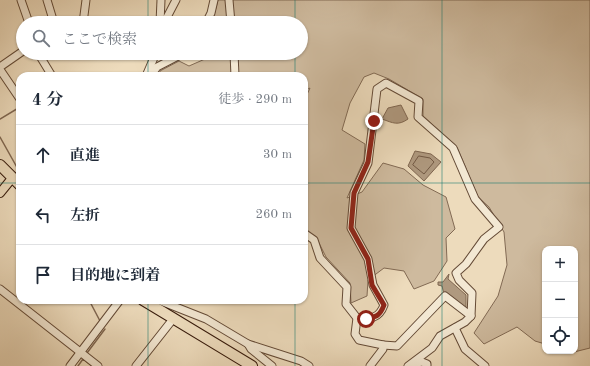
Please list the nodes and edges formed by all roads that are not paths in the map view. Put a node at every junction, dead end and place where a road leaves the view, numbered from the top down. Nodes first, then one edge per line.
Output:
1 (21, 0) edge
2 (47, 0) edge
3 (86, 0) edge
4 (162, 0) edge
5 (176, 0) edge
6 (214, 0) edge
7 (229, 0) edge
8 (27, 16) edge
9 (52, 16) edge
10 (84, 16) edge
11 (161, 16) edge
12 (168, 16) edge
13 (210, 16) edge
14 (230, 16) edge
15 (16, 57) edge
16 (42, 60) edge
17 (153, 60) edge
18 (170, 60) edge
19 (235, 60) edge
20 (3, 66) edge
21 (50, 72) edge
22 (148, 72) edge
23 (153, 72) edge
24 (236, 72) edge
25 (16, 91) edge
26 (0, 165) edge
27 (16, 177) edge
28 (16, 181) edge
29 (0, 193) edge
30 (308, 236) edge
31 (0, 289) edge
32 (16, 302) edge
33 (19, 304) edge
34 (117, 304) edge
35 (149, 304) edge
36 (168, 304) edge
37 (471, 316) junction
38 (357, 318) junction
39 (173, 319) junction
40 (454, 328) junction
41 (248, 344) junction
42 (383, 345) junction
43 (81, 353) junction
44 (410, 365) edge
45 (70, 366) edge
46 (98, 366) edge
47 (136, 366) edge
48 (252, 366) edge
49 (272, 366) edge
50 (310, 366) edge
51 (370, 366) edge
52 (427, 366) edge
53 (485, 366) edge

1 - 8 street
2 - 9 street
3 - 10 street
4 - 11 street
5 - 12 street
6 - 13 street
7 - 14 street
15 - 20 street
16 - 21 street
17 - 22 street
18 - 23 street
19 - 24 street
20 - 25 street
26 - 27 highway
28 - 29 main road
30 - 38 street
31 - 32 street
33 - 43 street
34 - 43 street
35 - 39 highway
36 - 41 street
37 - 38 street
37 - 40 street
37 - 42 street
38 - 42 street
39 - 47 street
39 - 48 highway
40 - 44 street
40 - 53 street
41 - 49 street
41 - 50 street
42 - 51 street
43 - 45 street
43 - 46 street
44 - 52 street

